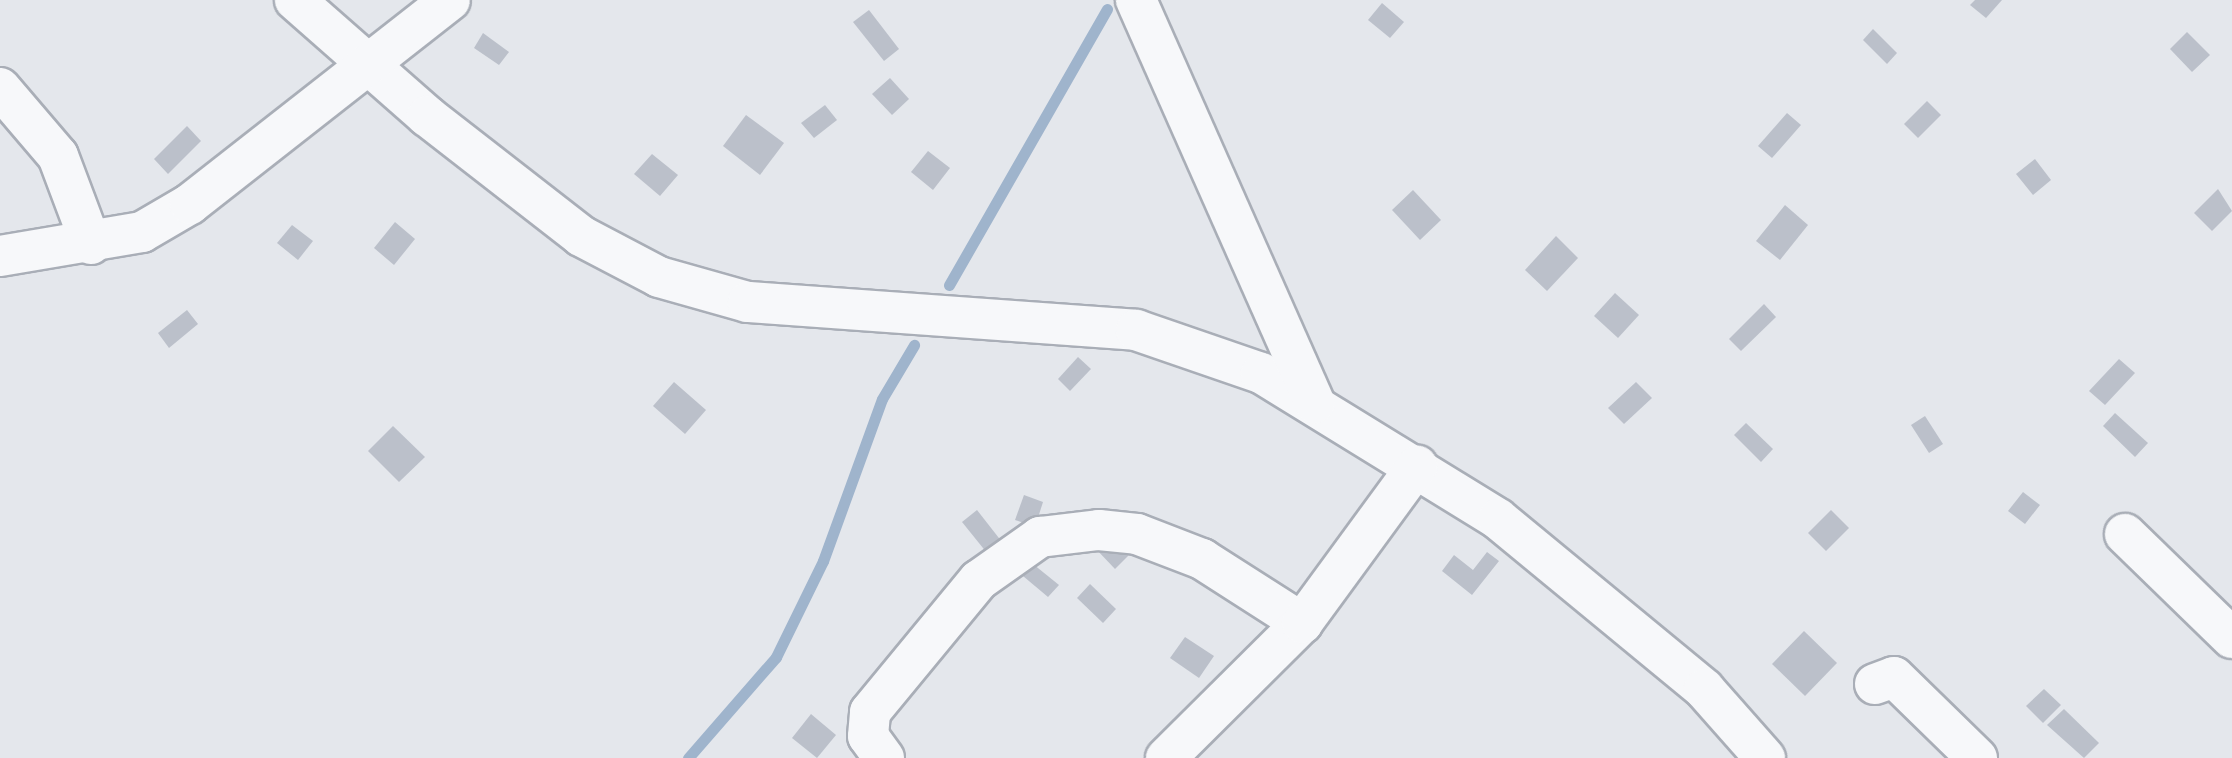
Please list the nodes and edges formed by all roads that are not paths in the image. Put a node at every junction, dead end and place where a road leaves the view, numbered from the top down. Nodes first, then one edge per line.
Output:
1 (295, 0) edge
2 (450, 0) edge
3 (1136, 0) edge
4 (372, 67) junction
5 (0, 88) edge
6 (92, 244) junction
7 (0, 256) edge
8 (1315, 403) junction
9 (1417, 466) junction
10 (2126, 534) dead end
11 (1302, 623) junction
12 (2232, 638) edge
13 (1876, 684) dead end
14 (884, 758) edge
15 (1166, 758) edge
16 (1765, 758) edge
17 (1977, 758) edge

1 - 4 street
2 - 4 street
3 - 8 street
4 - 6 street
4 - 8 street
5 - 6 street
6 - 7 street
8 - 9 street
9 - 11 street
9 - 16 street
10 - 12 street
11 - 14 street
11 - 15 street
13 - 17 street

